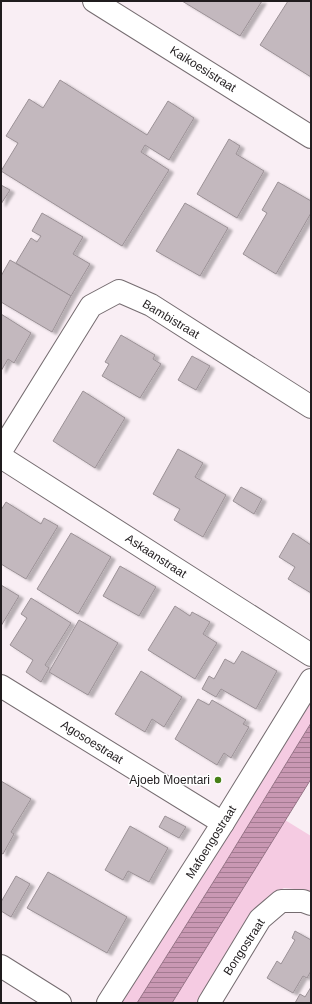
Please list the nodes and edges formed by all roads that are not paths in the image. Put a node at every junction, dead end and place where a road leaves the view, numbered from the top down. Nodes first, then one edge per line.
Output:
1 (94, 1) edge
2 (311, 137) edge
3 (311, 406) edge
4 (1, 451) edge
5 (1, 457) edge
6 (311, 655) edge
7 (311, 680) edge
8 (1, 686) edge
9 (223, 824) junction
10 (311, 904) edge
11 (1, 966) edge
12 (60, 1003) edge
13 (108, 1003) edge
14 (209, 1003) edge

1 - 2 street, Kaikoesistraat
3 - 4 street, Bambistraat
5 - 6 street, Askaanstraat
7 - 9 street, Mafoengostraat
8 - 9 street, Agosoestraat
9 - 13 street, Mafoengostraat
10 - 14 street, Bongostraat
11 - 12 street

